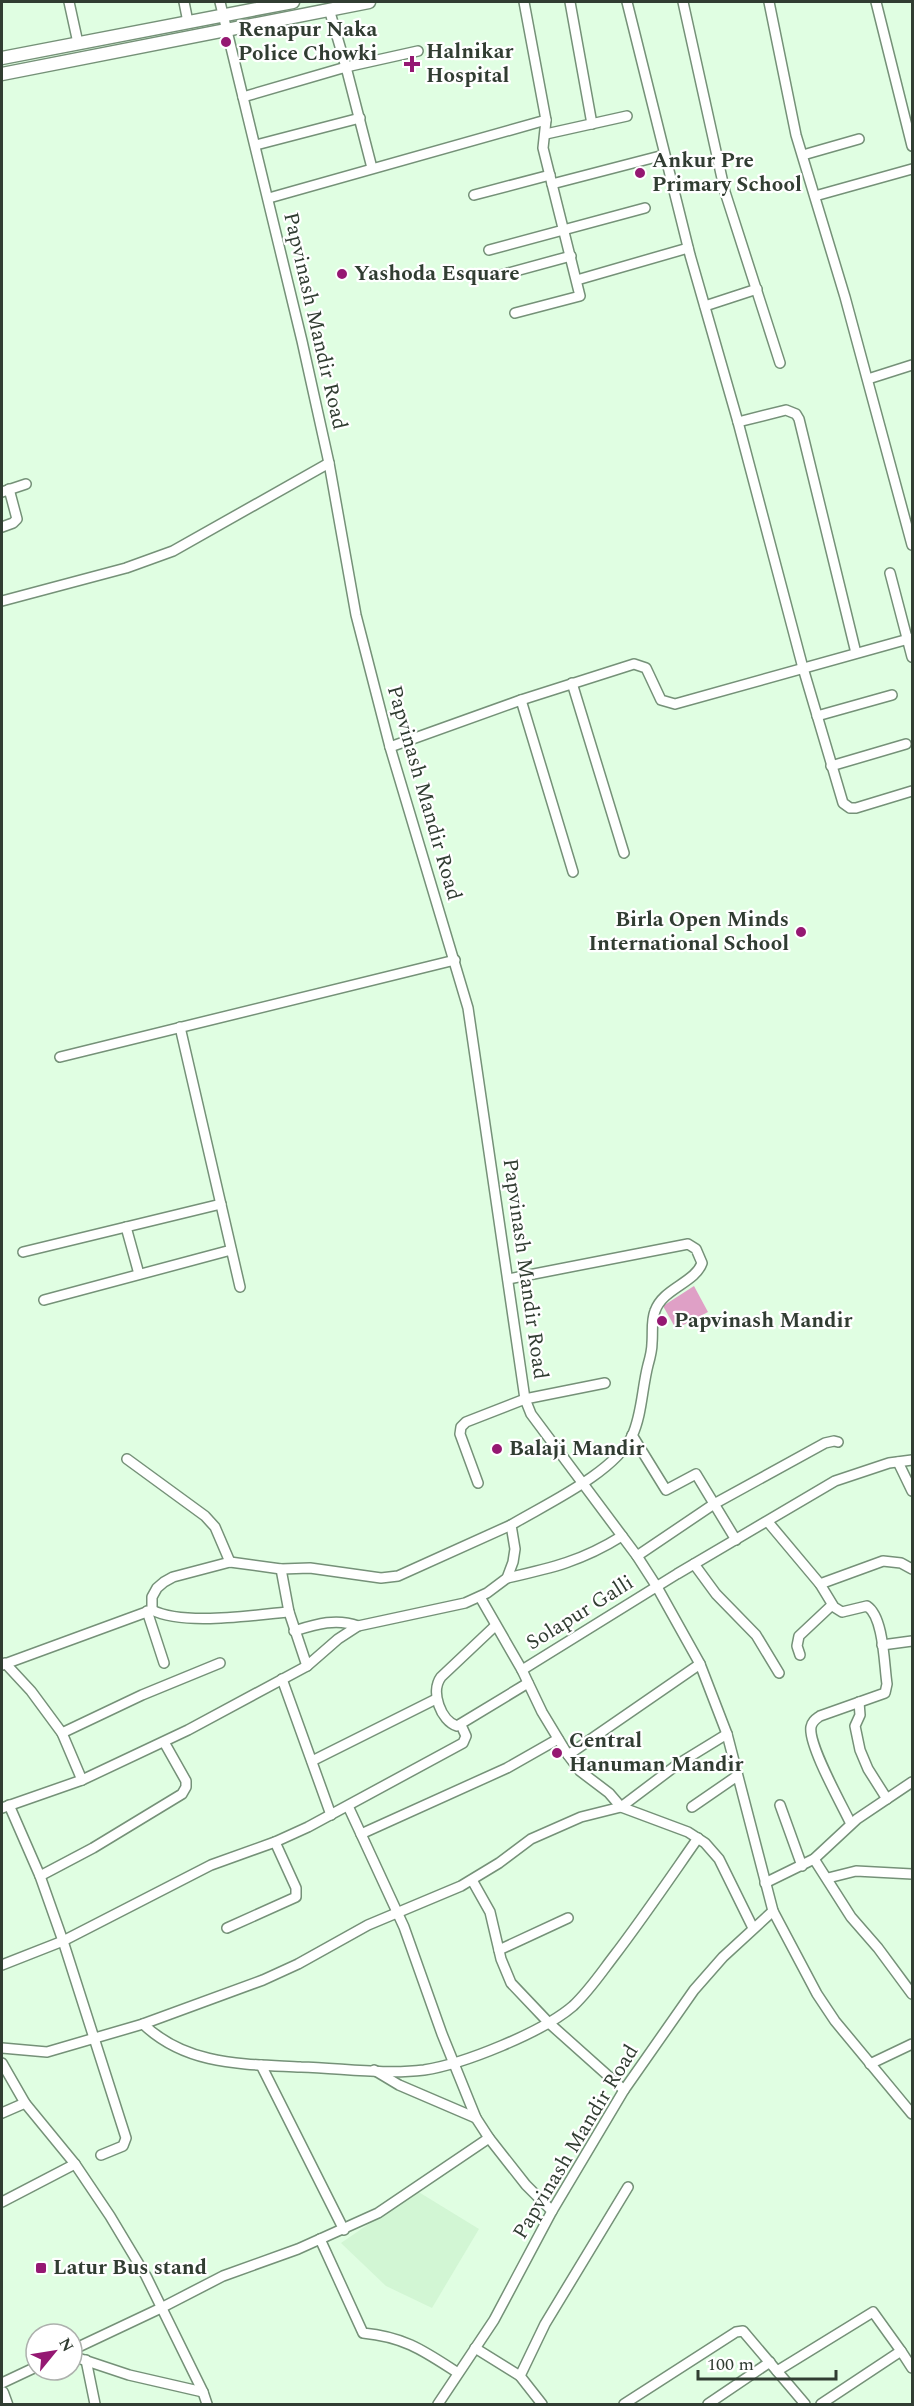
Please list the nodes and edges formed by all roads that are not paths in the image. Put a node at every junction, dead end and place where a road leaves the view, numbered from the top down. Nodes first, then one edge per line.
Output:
1 (69, 2) edge
2 (184, 2) edge
3 (220, 2) edge
4 (293, 2) edge
5 (369, 2) edge
6 (524, 2) edge
7 (570, 2) edge
8 (627, 2) edge
9 (683, 2) edge
10 (769, 2) edge
11 (876, 2) edge
12 (329, 9) junction
13 (223, 15) junction
14 (188, 22) junction
15 (228, 30) junction
16 (78, 43) junction
17 (418, 51) dead end
18 (2, 58) edge
19 (346, 67) junction
20 (2, 74) edge
21 (243, 97) junction
22 (627, 116) dead end
23 (360, 118) junction
24 (546, 120) junction
25 (592, 124) junction
26 (546, 134) junction
27 (859, 139) dead end
28 (256, 145) junction
29 (912, 146) edge
30 (664, 155) junction
31 (803, 155) junction
32 (372, 168) junction
33 (912, 170) edge
34 (551, 180) junction
35 (474, 195) dead end
36 (815, 196) junction
37 (268, 198) junction
38 (645, 208) dead end
39 (564, 230) junction
40 (688, 248) junction
41 (489, 250) dead end
42 (572, 256) junction
43 (501, 275) dead end
44 (577, 280) junction
45 (757, 289) junction
46 (705, 306) junction
47 (515, 313) dead end
48 (780, 363) dead end
49 (912, 365) edge
50 (868, 379) junction
51 (738, 422) junction
52 (329, 463) junction
53 (26, 484) dead end
54 (5, 491) edge
55 (2, 527) edge
56 (912, 545) edge
57 (890, 573) dead end
58 (2, 601) edge
59 (910, 639) edge
60 (856, 653) junction
61 (912, 657) edge
62 (803, 668) junction
63 (572, 683) junction
64 (891, 694) dead end
65 (521, 700) junction
66 (817, 716) junction
67 (906, 744) dead end
68 (390, 747) junction
69 (831, 765) junction
70 (912, 791) edge
71 (624, 853) dead end
72 (573, 872) dead end
73 (455, 960) junction
74 (180, 1028) junction
75 (60, 1057) dead end
76 (221, 1204) junction
77 (126, 1227) junction
78 (231, 1250) junction
79 (23, 1252) dead end
80 (139, 1275) junction
81 (508, 1279) junction
82 (240, 1287) dead end
83 (44, 1300) dead end
84 (604, 1383) dead end
85 (525, 1399) junction
86 (632, 1435) junction
87 (838, 1442) dead end
88 (127, 1459) dead end
89 (912, 1460) edge
90 (898, 1462) junction
91 (477, 1483) dead end
92 (582, 1483) junction
93 (912, 1491) edge
94 (714, 1503) junction
95 (768, 1522) junction
96 (511, 1525) junction
97 (622, 1536) junction
98 (736, 1540) junction
99 (637, 1556) junction
100 (230, 1562) junction
101 (694, 1564) junction
102 (281, 1569) junction
103 (912, 1569) edge
104 (507, 1578) junction
105 (820, 1584) junction
106 (657, 1587) junction
107 (480, 1596) junction
108 (832, 1605) junction
109 (149, 1610) junction
110 (289, 1612) junction
111 (358, 1626) junction
112 (495, 1626) junction
113 (294, 1631) junction
114 (912, 1641) edge
115 (882, 1645) junction
116 (800, 1655) dead end
117 (164, 1663) dead end
118 (3, 1664) edge
119 (220, 1664) dead end
120 (700, 1664) junction
121 (307, 1666) junction
122 (522, 1670) junction
123 (779, 1673) dead end
124 (282, 1679) junction
125 (528, 1683) junction
126 (436, 1699) junction
127 (859, 1702) junction
128 (461, 1725) junction
129 (62, 1733) junction
130 (727, 1734) junction
131 (558, 1739) junction
132 (164, 1742) junction
133 (568, 1755) junction
134 (312, 1761) junction
135 (737, 1776) junction
136 (82, 1780) junction
137 (912, 1782) edge
138 (887, 1799) junction
139 (780, 1805) dead end
140 (5, 1806) edge
141 (348, 1806) junction
142 (621, 1807) junction
143 (692, 1807) dead end
144 (331, 1815) junction
145 (851, 1824) junction
146 (361, 1834) junction
147 (698, 1838) junction
148 (275, 1842) junction
149 (814, 1859) junction
150 (802, 1866) junction
151 (912, 1874) edge
152 (40, 1876) junction
153 (828, 1878) junction
154 (472, 1880) junction
155 (765, 1883) junction
156 (773, 1911) junction
157 (398, 1912) junction
158 (568, 1918) dead end
159 (227, 1928) dead end
160 (753, 1928) junction
161 (63, 1941) junction
162 (499, 1950) junction
163 (2, 1965) edge
164 (912, 1994) edge
165 (549, 2023) junction
166 (143, 2024) junction
167 (94, 2039) junction
168 (910, 2047) edge
169 (2, 2048) edge
170 (453, 2062) junction
171 (2, 2063) edge
172 (870, 2064) junction
173 (261, 2065) junction
174 (374, 2070) junction
175 (624, 2090) junction
176 (25, 2103) junction
177 (2, 2114) edge
178 (912, 2114) edge
179 (476, 2118) junction
180 (489, 2138) junction
181 (101, 2155) dead end
182 (75, 2164) junction
183 (628, 2187) dead end
184 (2, 2202) edge
185 (552, 2211) junction
186 (344, 2230) junction
187 (320, 2239) junction
188 (162, 2308) junction
189 (84, 2344) edge
190 (475, 2348) junction
191 (901, 2351) junction
192 (86, 2360) joint
193 (770, 2362) junction
194 (912, 2368) edge
195 (777, 2371) junction
196 (24, 2373) edge
197 (458, 2373) junction
198 (520, 2376) junction
199 (2, 2383) edge
200 (203, 2392) junction
201 (2, 2393) edge
202 (639, 2401) edge
203 (6, 2404) edge
204 (95, 2404) edge
205 (207, 2404) edge
206 (438, 2404) edge
207 (542, 2404) edge
208 (624, 2404) edge
209 (708, 2404) edge
210 (805, 2404) edge
211 (821, 2404) edge

1 - 16 street
2 - 14 street
3 - 13 street, Papvinash Mandir Road
4 - 13 main road
5 - 12 main road
6 - 24 street
7 - 25 street
8 - 30 street
9 - 45 street
10 - 31 street
11 - 29 street
12 - 15 main road
12 - 19 street
13 - 14 main road
13 - 15 street, Papvinash Mandir Road
14 - 16 main road
15 - 20 main road
15 - 21 street, Papvinash Mandir Road
16 - 18 main road
17 - 19 street
19 - 21 street
19 - 23 street
21 - 28 street, Papvinash Mandir Road
22 - 25 street
23 - 28 street
23 - 32 street
24 - 26 street
24 - 32 street
25 - 26 street
26 - 34 street
27 - 31 street
28 - 37 street, Papvinash Mandir Road
30 - 34 street
30 - 40 street
31 - 36 street
32 - 37 street
33 - 36 street
34 - 35 street
34 - 39 street
36 - 50 street
37 - 52 street, Papvinash Mandir Road
38 - 39 street
39 - 41 street
39 - 42 street
40 - 44 street
40 - 46 street
42 - 43 street
42 - 44 street
44 - 47 street
45 - 46 street
45 - 48 street
46 - 51 street
49 - 50 street
50 - 56 street
51 - 60 street
51 - 62 street
52 - 58 street
52 - 68 street, Papvinash Mandir Road
53 - 54 street
54 - 55 street
57 - 59 street
59 - 60 street
59 - 61 street
60 - 62 street
62 - 63 street
62 - 66 street
63 - 65 street
63 - 71 street
64 - 66 street
65 - 68 street
65 - 72 street
66 - 69 street
67 - 69 street
68 - 73 street, Papvinash Mandir Road
69 - 70 street
73 - 74 street
73 - 81 street, Papvinash Mandir Road
74 - 75 street
74 - 76 street
76 - 77 street
76 - 78 street
77 - 79 street
77 - 80 street
78 - 80 street
78 - 82 street
80 - 83 street
81 - 85 street, Papvinash Mandir Road
81 - 86 street
84 - 85 street
85 - 91 street
85 - 92 street, Papvinash Mandir Road
86 - 92 street
86 - 94 street
87 - 94 street
88 - 100 street
89 - 90 street, Solapur Galli
90 - 93 street
90 - 95 street, Solapur Galli
92 - 96 street
92 - 97 street, Papvinash Mandir Road
94 - 98 street
94 - 99 street
95 - 98 street, Solapur Galli
95 - 105 street
96 - 102 street
96 - 104 street
97 - 99 street, Papvinash Mandir Road
97 - 104 street
98 - 101 street, Solapur Galli
99 - 106 street, Papvinash Mandir Road
100 - 102 street
100 - 109 street
101 - 106 street, Solapur Galli
101 - 123 street
102 - 110 street
103 - 105 street
104 - 107 street
105 - 108 street
106 - 120 street, Papvinash Mandir Road
106 - 122 street, Solapur Galli
107 - 111 street
107 - 112 street
108 - 115 street
108 - 116 street
109 - 110 street
109 - 117 street
109 - 118 street
110 - 113 street
111 - 113 street
111 - 121 street
112 - 122 street
112 - 126 street
113 - 121 street
114 - 115 street
115 - 127 street
118 - 129 street
119 - 129 street
120 - 130 street, Papvinash Mandir Road
120 - 133 street
121 - 124 street
122 - 125 street
124 - 132 street
124 - 134 street
125 - 128 street
125 - 131 street
126 - 128 street
126 - 134 street
127 - 138 street
127 - 145 street
128 - 141 street
129 - 136 street
130 - 135 street, Papvinash Mandir Road
130 - 142 street
131 - 133 street
131 - 146 street
132 - 136 street
132 - 152 street
133 - 142 street
134 - 144 street
135 - 143 street
135 - 155 street, Papvinash Mandir Road
136 - 140 street
137 - 138 street
138 - 145 street
139 - 150 street
140 - 152 street
141 - 144 street
141 - 146 street
142 - 147 street
142 - 154 street
144 - 148 street
145 - 149 street
146 - 157 street
147 - 160 street
147 - 165 street
148 - 159 street
148 - 161 street
149 - 150 street
149 - 153 street
150 - 155 street
151 - 153 street
152 - 161 street
153 - 164 street
154 - 157 street
154 - 162 street
155 - 156 street, Papvinash Mandir Road
156 - 160 street, Papvinash Mandir Road
156 - 172 street
157 - 166 street
157 - 170 street
158 - 162 street
160 - 175 street, Papvinash Mandir Road
161 - 163 street
161 - 167 street
162 - 165 street
165 - 170 street
165 - 175 street
166 - 167 street
166 - 173 street
167 - 169 street
167 - 181 street
168 - 172 street
170 - 174 street
170 - 179 street
171 - 176 street
172 - 178 street
173 - 174 street
173 - 186 street
174 - 179 street
175 - 185 street, Papvinash Mandir Road
176 - 177 street
176 - 182 street
179 - 180 street
180 - 185 street
180 - 186 street
182 - 184 street
182 - 188 street
183 - 198 street
185 - 190 street, Papvinash Mandir Road
186 - 187 street
187 - 188 street
187 - 197 street
188 - 189 street
188 - 200 street
190 - 197 street, Papvinash Mandir Road
190 - 198 street
191 - 194 street
191 - 195 street
191 - 211 street
192 - 200 street
192 - 204 street
193 - 195 street
193 - 202 street
193 - 209 street
195 - 210 street
196 - 199 street
197 - 206 street, Papvinash Mandir Road
198 - 207 street
200 - 205 street
201 - 203 main road
202 - 208 street

